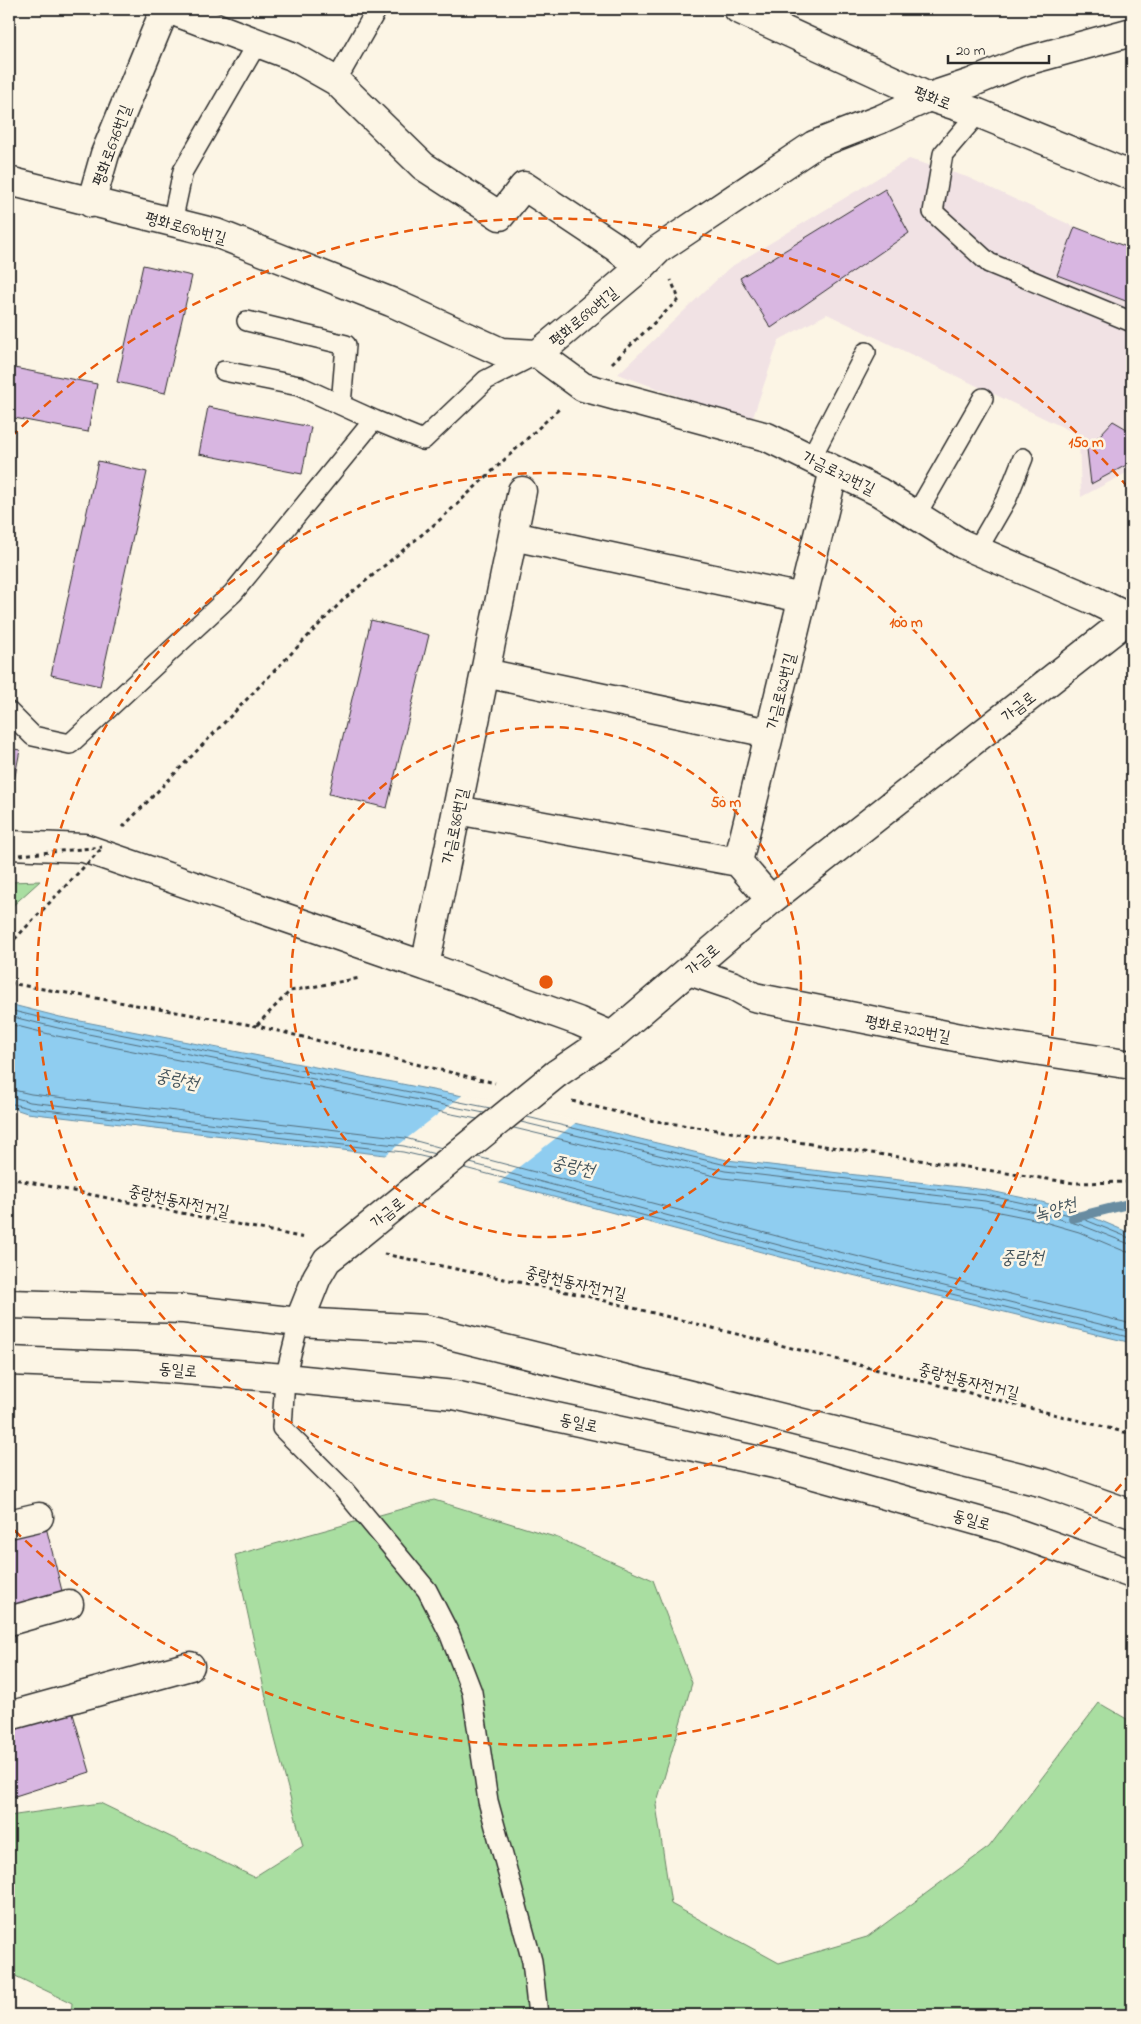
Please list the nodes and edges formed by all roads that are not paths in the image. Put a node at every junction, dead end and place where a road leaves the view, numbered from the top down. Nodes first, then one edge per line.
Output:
1 (167, 9) edge
2 (377, 9) edge
3 (738, 9) edge
4 (1132, 32) edge
5 (257, 43) junction
6 (336, 81) junction
7 (929, 97) junction
8 (978, 113) junction
9 (1132, 176) edge
10 (9, 181) edge
11 (91, 203) junction
12 (172, 222) junction
13 (650, 258) junction
14 (247, 320) dead end
15 (1132, 322) edge
16 (866, 352) dead end
17 (538, 354) junction
18 (224, 371) dead end
19 (983, 398) dead end
20 (342, 405) junction
21 (374, 420) junction
22 (1023, 458) dead end
23 (822, 464) junction
24 (522, 491) dead end
25 (916, 515) junction
26 (513, 536) junction
27 (977, 550) junction
28 (802, 598) junction
29 (1132, 618) edge
30 (485, 673) junction
31 (9, 712) edge
32 (769, 733) junction
33 (457, 810) junction
34 (14, 850) edge
35 (738, 862) junction
36 (771, 900) junction
37 (426, 966) junction
38 (689, 971) junction
39 (612, 1036) junction
40 (1132, 1065) edge
41 (9, 1304) edge
42 (299, 1322) junction
43 (9, 1362) edge
44 (285, 1378) junction
45 (1132, 1514) edge
46 (39, 1517) dead end
47 (9, 1524) edge
48 (1132, 1574) edge
49 (69, 1604) dead end
50 (9, 1620) edge
51 (190, 1666) dead end
52 (9, 1716) edge
53 (538, 2015) edge

1 - 5 street
1 - 11 street, 평화로676번길
2 - 6 lane
3 - 7 street, 평화로
4 - 7 street, 평화로690번길
5 - 6 street
5 - 12 lane
6 - 13 street
7 - 8 street, 평화로
7 - 13 street, 평화로690번길
8 - 9 street, 평화로
8 - 15 lane
10 - 11 street, 평화로676번길
11 - 12 street, 평화로690번길
12 - 17 street, 평화로690번길
13 - 17 street, 평화로690번길
14 - 20 lane
16 - 23 lane
17 - 21 lane
17 - 23 street, 가금로72번길
18 - 20 lane
19 - 25 lane
20 - 21 lane
21 - 31 lane
22 - 27 lane
23 - 25 street, 가금로72번길
23 - 28 street, 가금로82번길
24 - 26 street, 가금로86번길
25 - 27 street, 가금로72번길
26 - 28 street
26 - 30 street, 가금로86번길
27 - 29 street, 가금로72번길
28 - 32 street, 가금로82번길
29 - 36 street, 가금로
30 - 32 street
30 - 33 street, 가금로86번길
32 - 35 street, 가금로82번길
33 - 35 street
33 - 37 street, 가금로86번길
34 - 37 street
35 - 36 street
36 - 38 street, 가금로
37 - 39 street
38 - 39 street, 가금로
38 - 40 street, 평화로722번길
39 - 42 street, 가금로, bridge
41 - 42 street
42 - 44 lane
42 - 45 street
43 - 44 street, 동일로
44 - 48 street, 동일로
44 - 53 lane
46 - 47 street
49 - 50 street
51 - 52 street

